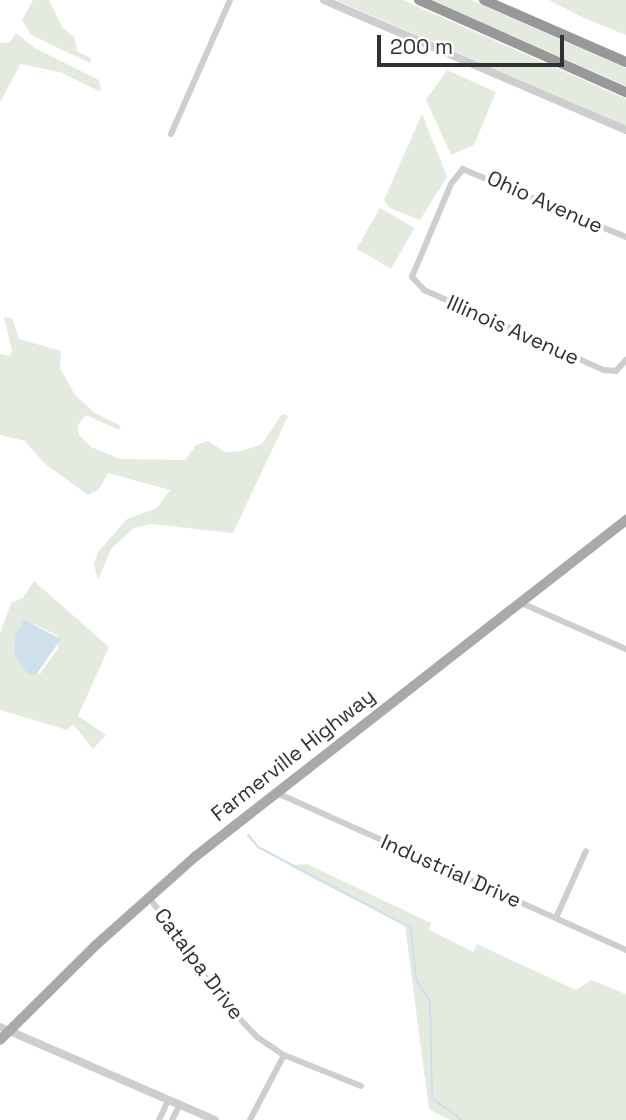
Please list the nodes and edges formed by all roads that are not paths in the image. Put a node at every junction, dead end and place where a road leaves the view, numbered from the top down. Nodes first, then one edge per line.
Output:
1 (230, 0) edge
2 (324, 0) edge
3 (419, 0) edge
4 (484, 0) edge
5 (626, 62) edge
6 (626, 92) edge
7 (626, 130) edge
8 (171, 134) dead end
9 (626, 237) edge
10 (414, 284) joint
11 (626, 360) edge
12 (626, 520) edge
13 (521, 603) junction
14 (626, 649) edge
15 (276, 793) junction
16 (586, 851) dead end
17 (149, 897) junction
18 (556, 918) junction
19 (626, 950) edge
20 (5, 1028) edge
21 (0, 1040) edge
22 (284, 1055) junction
23 (361, 1086) dead end
24 (169, 1099) junction
25 (180, 1104) junction
26 (159, 1120) edge
27 (172, 1120) edge
28 (215, 1120) edge
29 (250, 1120) edge

1 - 8 street
2 - 7 street
3 - 6 highway
4 - 5 highway
9 - 10 street, Ohio Avenue
10 - 11 street, Illinois Avenue
12 - 13 main road, Farmerville Highway
13 - 14 street
13 - 15 main road, Farmerville Highway
15 - 17 main road, Farmerville Highway
15 - 18 street, Industrial Drive
16 - 18 street
17 - 20 main road, Farmerville Highway
17 - 22 street, Catalpa Drive
18 - 19 street, Industrial Drive
20 - 21 main road, Farmerville Highway
20 - 24 street
22 - 23 street, Catalpa Drive
22 - 29 street
24 - 25 street
24 - 26 street
25 - 27 street
25 - 28 street

